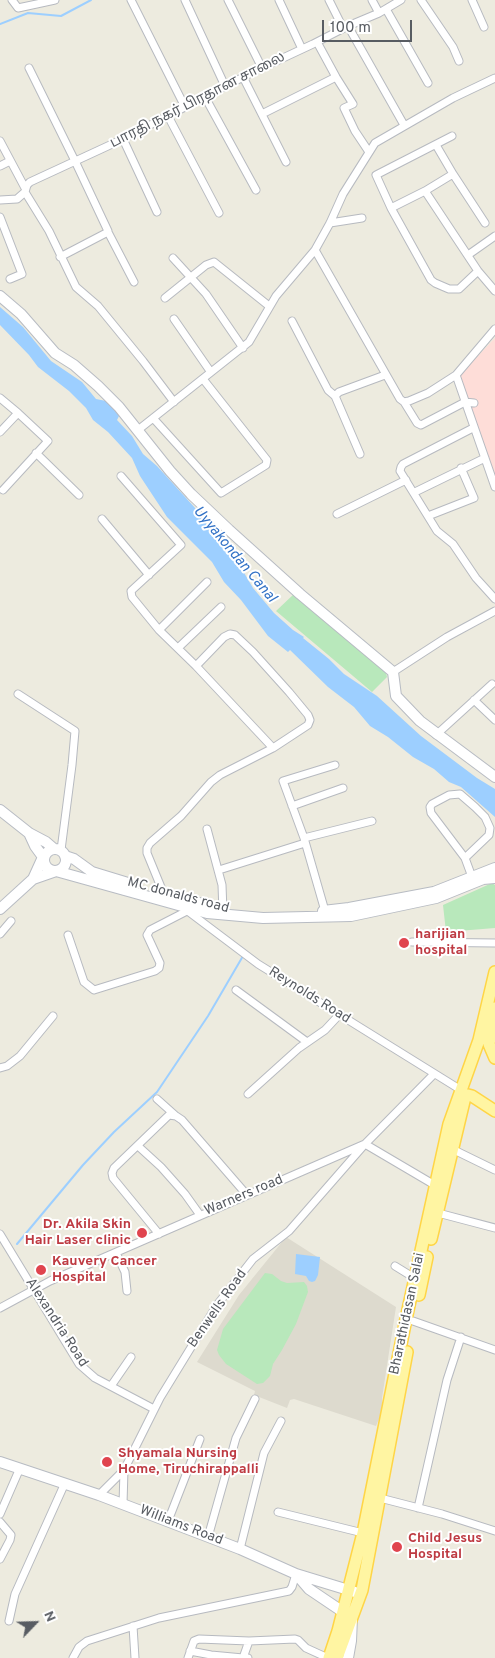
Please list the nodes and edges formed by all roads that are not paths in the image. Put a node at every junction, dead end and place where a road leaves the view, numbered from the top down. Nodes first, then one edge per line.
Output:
1 (12, 0) edge
2 (52, 0) edge
3 (131, 0) edge
4 (185, 0) edge
5 (228, 0) edge
6 (280, 0) edge
7 (329, 0) edge
8 (372, 0) edge
9 (401, 0) edge
10 (422, 0) edge
11 (472, 0) edge
12 (386, 9) junction
13 (379, 13) junction
14 (345, 27) junction
15 (484, 27) dead end
16 (317, 42) junction
17 (302, 49) junction
18 (459, 61) dead end
19 (29, 68) dead end
20 (262, 68) junction
21 (243, 77) junction
22 (336, 77) junction
23 (495, 78) edge
24 (428, 83) dead end
25 (225, 86) junction
26 (205, 97) junction
27 (185, 107) junction
28 (262, 114) junction
29 (168, 116) junction
30 (404, 125) junction
31 (452, 136) dead end
32 (123, 139) junction
33 (0, 141) edge
34 (436, 145) junction
35 (369, 152) junction
36 (10, 161) junction
37 (75, 161) junction
38 (286, 162) dead end
39 (0, 166) edge
40 (453, 174) junction
41 (25, 190) junction
42 (256, 190) dead end
43 (425, 191) junction
44 (0, 200) edge
45 (391, 208) junction
46 (157, 212) dead end
47 (219, 213) dead end
48 (0, 217) edge
49 (362, 218) dead end
50 (330, 223) junction
51 (485, 223) dead end
52 (108, 232) junction
53 (495, 236) edge
54 (315, 250) junction
55 (468, 255) junction
56 (60, 256) junction
57 (173, 258) dead end
58 (478, 271) junction
59 (191, 276) junction
60 (10, 279) dead end
61 (134, 282) dead end
62 (495, 291) edge
63 (0, 296) edge
64 (165, 298) dead end
65 (270, 306) junction
66 (174, 319) dead end
67 (292, 321) dead end
68 (495, 329) edge
69 (243, 348) junction
70 (210, 371) junction
71 (385, 374) junction
72 (456, 375) junction
73 (203, 379) junction
74 (335, 396) junction
75 (0, 398) edge
76 (174, 402) junction
77 (404, 402) junction
78 (465, 402) junction
79 (474, 403) dead end
80 (18, 413) junction
81 (153, 418) junction
82 (474, 428) junction
83 (138, 430) junction
84 (0, 432) edge
85 (36, 453) junction
86 (360, 454) dead end
87 (485, 458) junction
88 (461, 468) junction
89 (121, 476) dead end
90 (406, 480) junction
91 (495, 487) edge
92 (3, 490) dead end
93 (414, 492) junction
94 (79, 494) dead end
95 (337, 514) dead end
96 (428, 516) junction
97 (102, 519) dead end
98 (149, 575) junction
99 (207, 582) dead end
100 (495, 599) edge
101 (221, 607) dead end
102 (495, 611) edge
103 (159, 630) junction
104 (178, 648) junction
105 (196, 666) junction
106 (393, 672) junction
107 (492, 684) dead end
108 (18, 694) dead end
109 (474, 700) junction
110 (495, 720) edge
111 (436, 735) junction
112 (272, 748) junction
113 (335, 765) dead end
114 (495, 777) edge
115 (343, 788) dead end
116 (292, 806) junction
117 (0, 810) edge
118 (372, 821) dead end
119 (207, 829) dead end
120 (29, 833) junction
121 (305, 841) junction
122 (60, 851) junction
123 (43, 857) junction
124 (465, 858) junction
125 (495, 868) edge
126 (219, 870) junction
127 (56, 871) junction
128 (91, 877) junction
129 (472, 877) junction
130 (495, 878) edge
131 (33, 879) junction
132 (163, 892) junction
133 (178, 904) junction
134 (0, 909) edge
135 (187, 910) junction
136 (325, 911) junction
137 (223, 913) junction
138 (11, 921) dead end
139 (0, 934) edge
140 (68, 935) dead end
141 (412, 942) dead end
142 (495, 943) edge
143 (495, 972) edge
144 (236, 990) dead end
145 (495, 1008) edge
146 (339, 1014) junction
147 (53, 1016) dead end
148 (307, 1042) junction
149 (484, 1042) junction
150 (495, 1058) edge
151 (0, 1068) edge
152 (434, 1074) junction
153 (460, 1090) junction
154 (248, 1094) dead end
155 (157, 1099) dead end
156 (495, 1111) edge
157 (176, 1116) junction
158 (365, 1144) junction
159 (138, 1146) junction
160 (452, 1149) junction
161 (495, 1170) edge
162 (439, 1187) junction
163 (247, 1195) junction
164 (438, 1213) junction
165 (200, 1215) junction
166 (495, 1228) edge
167 (0, 1234) edge
168 (159, 1234) junction
169 (116, 1253) junction
170 (395, 1266) dead end
171 (415, 1276) junction
172 (34, 1291) junction
173 (127, 1291) dead end
174 (0, 1308) edge
175 (413, 1321) junction
176 (460, 1338) junction
177 (495, 1350) edge
178 (131, 1357) dead end
179 (111, 1386) junction
180 (255, 1399) dead end
181 (154, 1409) junction
182 (392, 1413) junction
183 (281, 1421) dead end
184 (200, 1439) dead end
185 (0, 1462) edge
186 (20, 1468) junction
187 (124, 1470) junction
188 (65, 1483) junction
189 (99, 1495) junction
190 (380, 1498) junction
191 (123, 1504) junction
192 (418, 1508) junction
193 (278, 1512) dead end
194 (0, 1514) edge
195 (168, 1521) junction
196 (0, 1522) edge
197 (495, 1531) edge
198 (363, 1533) junction
199 (208, 1536) junction
200 (240, 1549) junction
201 (0, 1559) edge
202 (296, 1574) junction
203 (348, 1590) junction
204 (360, 1595) junction
205 (348, 1614) junction
206 (9, 1621) dead end
207 (133, 1626) junction
208 (249, 1640) junction
209 (189, 1654) edge
210 (73, 1658) edge
211 (135, 1658) edge
212 (140, 1658) edge
213 (243, 1658) edge
214 (248, 1658) edge
215 (329, 1658) edge
216 (337, 1658) edge
217 (348, 1658) edge

1 - 2 street
3 - 27 street
4 - 25 street
5 - 20 street
6 - 17 street
7 - 14 street
8 - 13 street
9 - 12 street, பாரதி நகர் பிரதான சாலை
10 - 18 street
11 - 15 street
12 - 13 street, பாரதி நகர் பிரதான சாலை
12 - 24 street
13 - 14 street, பாரதி நகர் பிரதான சாலை
14 - 16 street, பாரதி நகர் பிரதான சாலை
14 - 30 street
16 - 17 street, பாரதி நகர் பிரதான சாலை
16 - 22 street
17 - 20 street, பாரதி நகர் பிரதான சாலை
19 - 37 street
20 - 21 street, பாரதி நகர் பிரதான சாலை
21 - 25 street, பாரதி நகர் பிரதான சாலை
21 - 28 street
22 - 28 street
22 - 35 street
23 - 30 street
25 - 26 street, பாரதி நகர் பிரதான சாலை
26 - 27 street, பாரதி நகர் பிரதான சாலை
26 - 42 street
27 - 29 street, பாரதி நகர் பிரதான சாலை
28 - 38 street
29 - 32 street, பாரதி நகர் பிரதான சாலை
29 - 47 street
30 - 35 street
31 - 34 street
32 - 37 street, பாரதி நகர் பிரதான சாலை
32 - 46 street
33 - 36 street
34 - 40 street
34 - 45 street
35 - 50 street
36 - 39 street
36 - 41 street
37 - 41 street, பாரதி நகர் பிரதான சாலை
37 - 52 street
40 - 43 street
40 - 51 street
41 - 44 street, பாரதி நகர் பிரதான சாலை
41 - 56 street
43 - 45 street
43 - 55 street
45 - 58 street
48 - 60 street
49 - 50 street
50 - 54 street
52 - 56 street
52 - 61 street
53 - 55 street
54 - 65 street
54 - 71 street
55 - 58 street
56 - 76 street
57 - 59 street
58 - 62 street
59 - 64 street
59 - 65 street
59 - 69 street
63 - 83 street
65 - 69 street
66 - 70 street
67 - 74 street
68 - 72 street
69 - 70 street
70 - 73 street
71 - 74 street
71 - 77 street
72 - 77 street
72 - 78 street
73 - 76 street
73 - 81 street
74 - 86 street
75 - 80 street
76 - 81 street
77 - 78 street
78 - 79 street
78 - 82 street
80 - 84 street
80 - 85 street
81 - 83 street
82 - 87 street
82 - 90 street
83 - 106 street
85 - 92 street
85 - 94 street
87 - 88 street
87 - 91 street
88 - 93 street
88 - 96 street
89 - 98 street
90 - 93 street
90 - 95 street
93 - 96 street
96 - 100 street
97 - 98 street
98 - 103 street
99 - 103 street
101 - 104 street
102 - 106 street
103 - 104 street
104 - 105 street
105 - 112 street
105 - 112 street
106 - 111 street
107 - 109 street
108 - 122 street
109 - 110 street
109 - 111 street
111 - 114 street
112 - 132 street
113 - 116 street
115 - 116 street
116 - 121 street
117 - 120 street
118 - 121 street
119 - 126 street
120 - 122 street
120 - 123 street
121 - 126 street
121 - 136 street
122 - 123 street
122 - 127 street
122 - 128 street
123 - 127 street
123 - 131 street
124 - 124 street
124 - 129 street
125 - 129 street, MC donalds road
126 - 137 street
127 - 128 street, MC donalds road
127 - 131 street
128 - 132 street, MC donalds road
128 - 133 street
129 - 136 street, MC donalds road
130 - 137 street
131 - 134 street
132 - 133 street, Reynolds Road
132 - 137 street, MC donalds road
133 - 135 street, Reynolds Road
133 - 137 street
135 - 140 street
135 - 146 street, Reynolds Road
136 - 137 street, MC donalds road
138 - 139 street
141 - 142 street
143 - 149 main road, Bharathidasan Salai
144 - 148 street
145 - 149 main road, Bharathidasan Salai
146 - 148 street
146 - 152 street, Reynolds Road
147 - 151 street
148 - 154 street
149 - 150 main road
149 - 153 main road, Bharathidasan Salai
152 - 153 street, Reynolds Road
152 - 158 street, Warners road
153 - 162 main road, Bharathidasan Salai
155 - 157 street
156 - 160 main road, Bharathidasan Salai
157 - 159 street
157 - 163 street
158 - 162 street
158 - 163 street, Warners road
158 - 181 street, Benwells Road
159 - 165 street
159 - 168 street
160 - 161 street
160 - 162 main road, Bharathidasan Salai
162 - 164 main road, Bharathidasan Salai
162 - 171 main road, Bharathidasan Salai
163 - 165 street, Warners road
164 - 166 street
164 - 175 main road, Bharathidasan Salai
165 - 168 street, Warners road
167 - 172 street, Alexandria Road
168 - 169 street, Warners road
169 - 172 street, Warners road
169 - 173 street
170 - 171 street
171 - 182 main road, Bharathidasan Salai
172 - 174 street, Warners road
172 - 179 street, Alexandria Road
175 - 176 street
175 - 182 main road, Bharathidasan Salai
176 - 177 street
176 - 192 street
178 - 179 street
179 - 181 street, Alexandria Road
180 - 199 street
181 - 187 street, Benwells Road
182 - 190 main road, Bharathidasan Salai
182 - 198 main road, Bharathidasan Salai
183 - 200 street
184 - 195 street
185 - 186 street, Williams Road
186 - 188 street, Williams Road
186 - 194 street
187 - 189 street, Benwells Road
187 - 191 street
188 - 189 street, Williams Road
188 - 206 street
189 - 191 street, Williams Road
190 - 192 street
190 - 204 main road, Bharathidasan Salai
191 - 195 street, Williams Road
192 - 197 street
193 - 198 street
195 - 199 street, Williams Road
196 - 201 street
198 - 203 main road, Bharathidasan Salai
199 - 200 street, Williams Road
200 - 202 street, Williams Road
202 - 203 street, Williams Road
202 - 205 street
202 - 207 street
203 - 204 street, Williams Road
203 - 205 main road, Bharathidasan Salai
204 - 205 main road, Bharathidasan Salai
205 - 215 main road, Bharathidasan Salai
205 - 216 main road, Bharathidasan Salai
205 - 217 street
207 - 210 street
207 - 211 street
208 - 209 street
208 - 213 street
208 - 215 street
209 - 213 street
211 - 212 street
213 - 214 street

